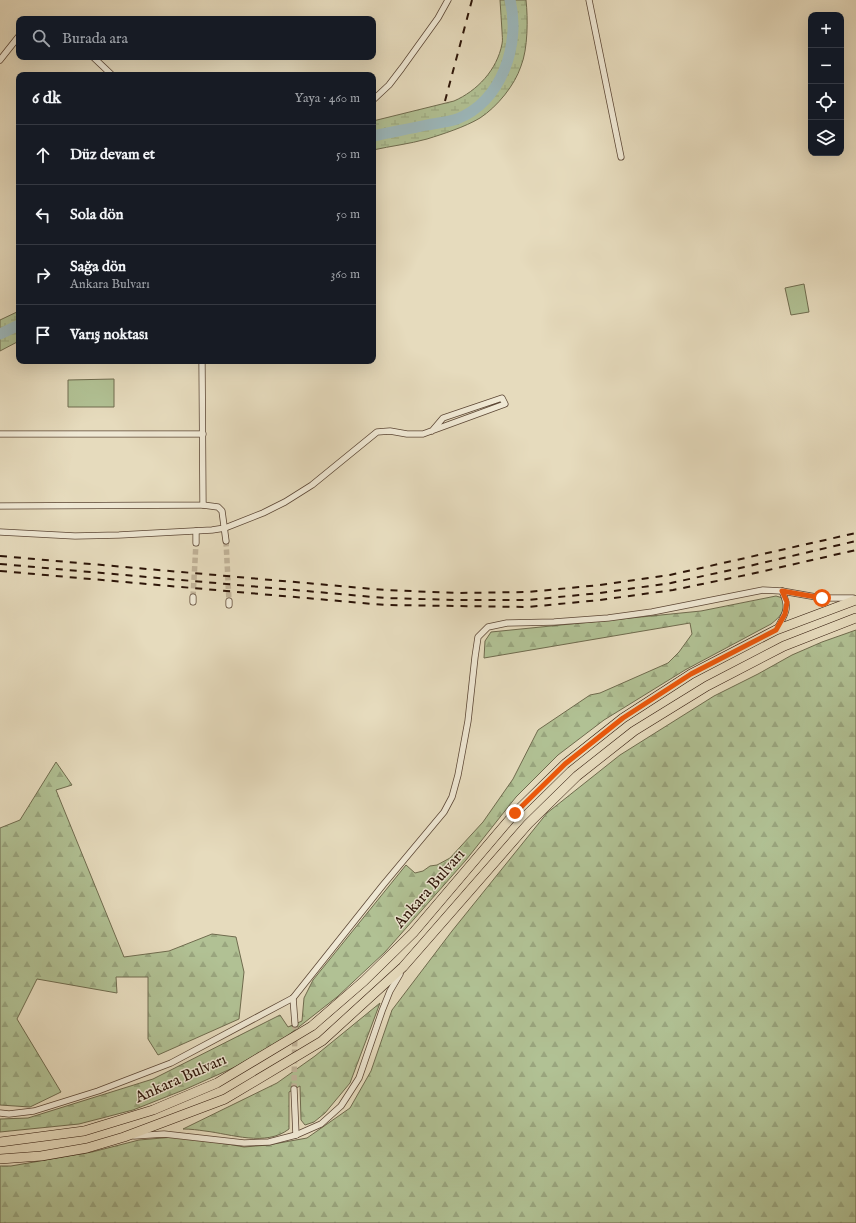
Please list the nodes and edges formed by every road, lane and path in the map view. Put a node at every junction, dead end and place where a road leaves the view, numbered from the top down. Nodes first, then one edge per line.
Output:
1 (448, 0) edge
2 (590, 0) edge
3 (16, 40) edge
4 (0, 60) edge
5 (96, 60) edge
6 (109, 72) edge
7 (376, 97) edge
8 (621, 157) dead end
9 (202, 364) edge
10 (432, 431) junction
11 (0, 434) edge
12 (202, 434) junction
13 (203, 505) junction
14 (0, 506) edge
15 (225, 528) junction
16 (196, 531) junction
17 (0, 532) edge
18 (226, 541) tunnel mouth
19 (196, 542) tunnel mouth
20 (782, 591) junction
21 (856, 599) edge
22 (856, 618) edge
23 (776, 630) junction
24 (403, 967) junction
25 (293, 998) junction
26 (295, 1024) tunnel mouth
27 (294, 1089) tunnel mouth
28 (0, 1113) edge
29 (296, 1135) junction
30 (124, 1137) junction
31 (0, 1142) edge
32 (0, 1159) edge

1 - 7 street
2 - 8 street
3 - 4 street
5 - 6 street
9 - 12 street
10 - 10 street
10 - 15 street
11 - 12 street
12 - 13 street
13 - 14 street
13 - 15 street
15 - 16 street
15 - 18 street
16 - 17 street
16 - 19 street
20 - 21 street
20 - 23 street
20 - 25 street
21 - 23 main road, Ankara Bulvarı
22 - 24 main road, Ankara Bulvarı
23 - 31 main road, Ankara Bulvarı
24 - 29 street
24 - 30 main road, Ankara Bulvarı
25 - 26 street
25 - 28 street
27 - 29 street
29 - 30 street
30 - 32 main road, Ankara Bulvarı

